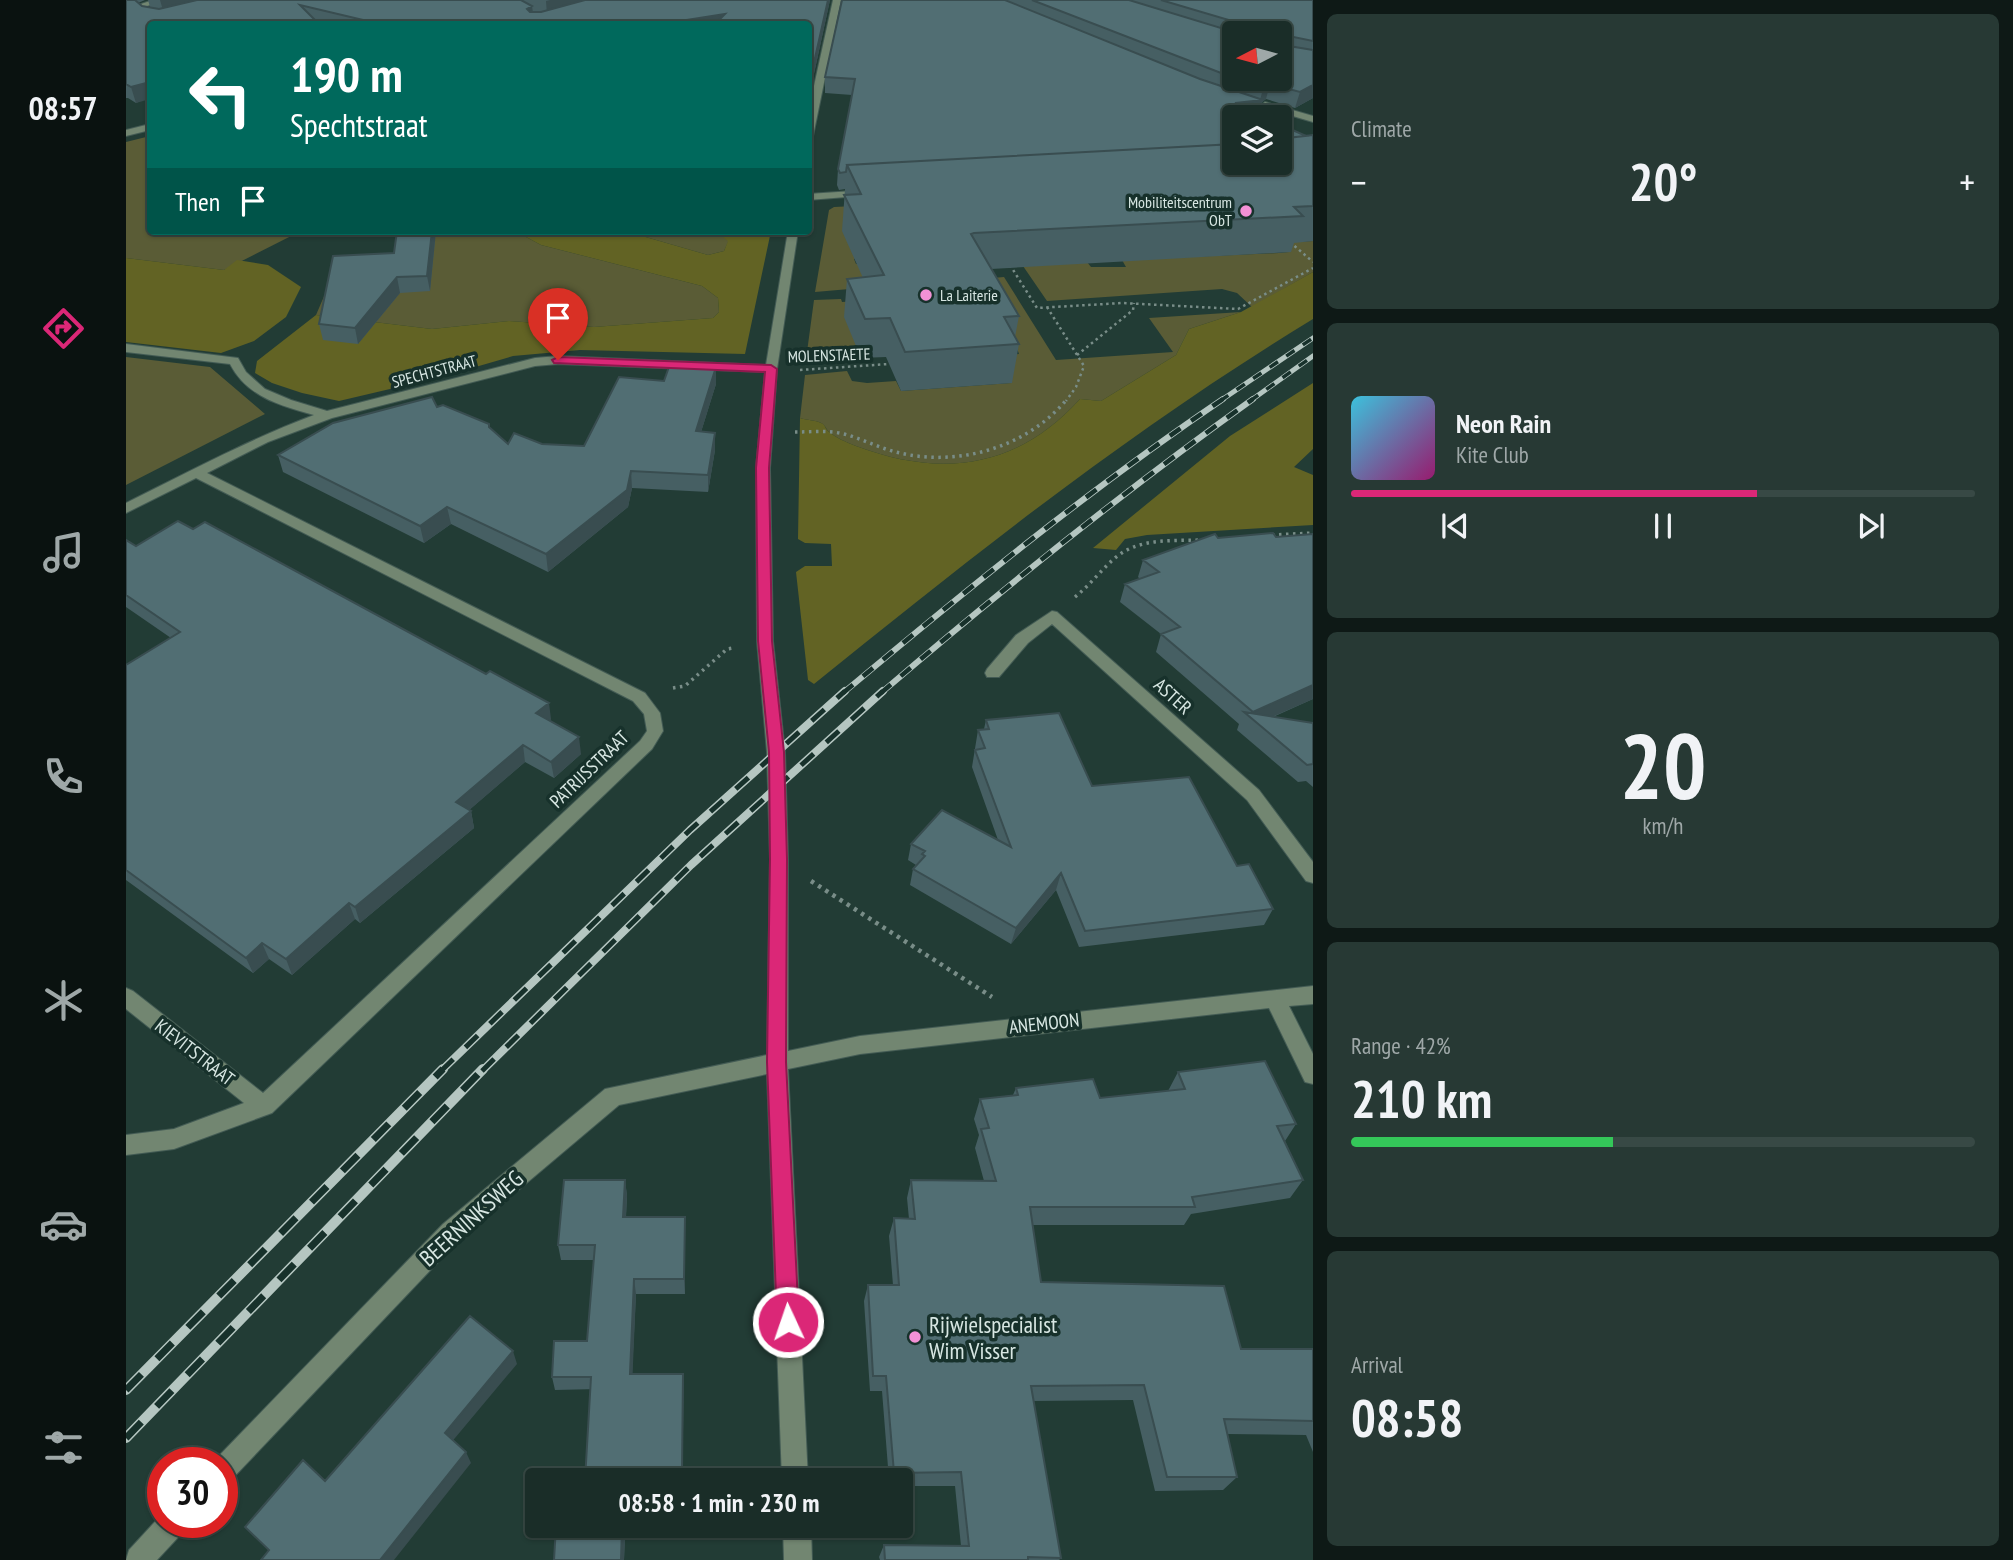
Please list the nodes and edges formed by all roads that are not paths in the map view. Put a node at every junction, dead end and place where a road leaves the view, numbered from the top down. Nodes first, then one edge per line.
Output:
1 (161, 0) edge
2 (837, 0) edge
3 (140, 7) junction
4 (126, 11) edge
5 (150, 16) edge
6 (1245, 105) edge
7 (1257, 105) edge
8 (1292, 114) edge
9 (812, 117) edge
10 (1313, 119) edge
11 (1292, 123) edge
12 (147, 128) edge
13 (1313, 130) edge
14 (126, 133) edge
15 (877, 193) edge
16 (812, 197) edge
17 (792, 235) edge
18 (126, 348) edge
19 (771, 369) junction
20 (327, 415) junction
21 (194, 472) junction
22 (126, 509) edge
23 (993, 673) dead end
24 (1313, 876) edge
25 (1313, 995) edge
26 (126, 997) edge
27 (1275, 999) junction
28 (777, 1062) junction
29 (1313, 1075) edge
30 (264, 1106) junction
31 (126, 1145) edge
32 (238, 1454) edge
33 (794, 1468) edge
34 (159, 1538) edge
35 (798, 1538) edge
36 (139, 1560) edge
37 (799, 1560) edge

1 - 3 street
2 - 9 street
3 - 4 street
3 - 5 street
6 - 7 street
8 - 10 street
11 - 13 street
12 - 14 street
15 - 16 street
17 - 19 street
18 - 20 street
19 - 20 street, SPECHTSTRAAT
19 - 28 street
20 - 21 street, SPECHTSTRAAT
21 - 22 street, SPECHTSTRAAT
21 - 30 street, PATRIJSSTRAAT
23 - 24 street, ASTER
25 - 27 street, ANEMOON
26 - 30 street, KIEVITSTRAAT
27 - 28 street, ANEMOON
27 - 29 street
28 - 32 street, BEERNINKSWEG
28 - 33 street
30 - 31 street, PATRIJSSTRAAT
34 - 36 street
35 - 37 street

